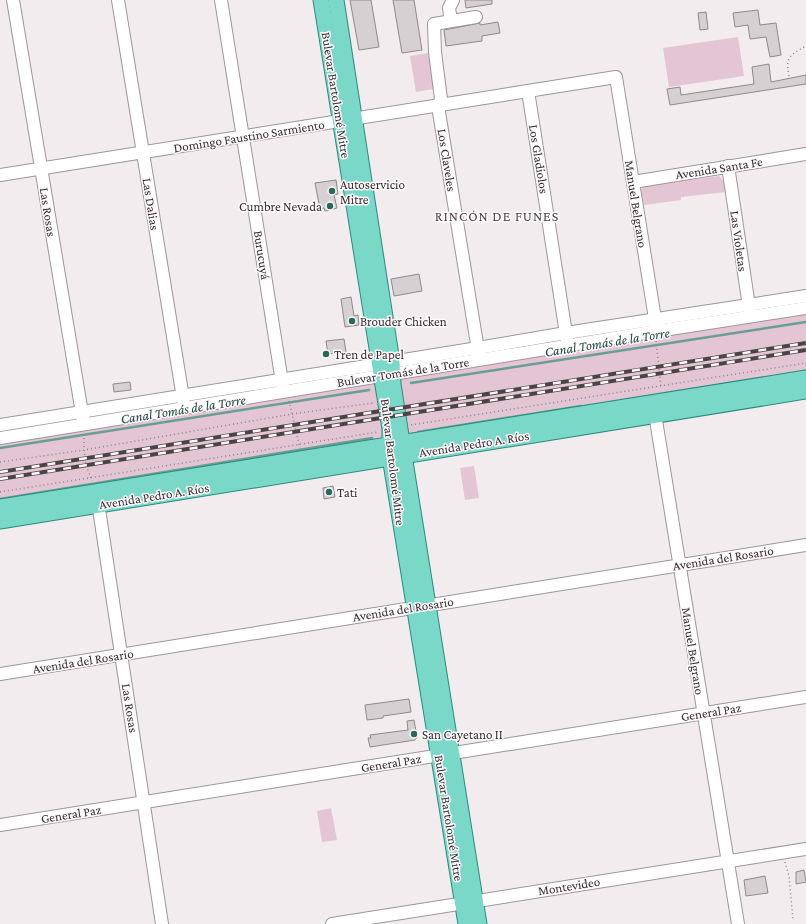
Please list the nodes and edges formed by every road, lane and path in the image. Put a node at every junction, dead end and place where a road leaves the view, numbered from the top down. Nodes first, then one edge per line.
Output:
1 (13, 0) edge
2 (118, 0) edge
3 (221, 0) edge
4 (321, 0) edge
5 (336, 0) edge
6 (453, 0) edge
7 (476, 17) dead end
8 (451, 21) junction
9 (806, 46) edge
10 (789, 76) dead end
11 (616, 77) joint
12 (528, 91) junction
13 (438, 106) junction
14 (347, 120) junction
15 (243, 136) junction
16 (143, 152) junction
17 (806, 154) edge
18 (728, 166) junction
19 (41, 168) junction
20 (0, 175) edge
21 (633, 182) junction
22 (806, 296) edge
23 (806, 308) edge
24 (750, 311) junction
25 (656, 331) junction
26 (566, 333) junction
27 (568, 346) junction
28 (478, 354) junction
29 (386, 369) junction
30 (806, 378) edge
31 (285, 390) junction
32 (806, 391) edge
33 (183, 402) junction
34 (386, 402) junction
35 (657, 406) junction
36 (292, 414) junction
37 (83, 423) junction
38 (0, 426) edge
39 (0, 438) edge
40 (300, 449) dead end
41 (84, 450) junction
42 (396, 450) junction
43 (0, 462) edge
44 (96, 493) junction
45 (0, 507) edge
46 (0, 521) edge
47 (806, 544) edge
48 (679, 565) junction
49 (421, 606) junction
50 (121, 655) junction
51 (0, 674) edge
52 (806, 697) edge
53 (703, 713) junction
54 (445, 754) junction
55 (144, 802) junction
56 (0, 825) edge
57 (806, 849) edge
58 (783, 853) junction
59 (727, 861) junction
60 (469, 902) junction
61 (793, 920) dead end
62 (162, 924) edge
63 (332, 924) edge
64 (466, 924) edge
65 (479, 924) edge
66 (738, 924) edge

1 - 19 street, Las Rosas
2 - 16 street, Las Dalias
3 - 15 street, Burucuyá
4 - 14 main road, Bulevar Bartolomé Mitre
5 - 14 main road, Bulevar Bartolomé Mitre
6 - 8 street
7 - 8 street
8 - 13 street, Los Claveles
9 - 10 path
11 - 12 street, Domingo Faustino Sarmiento
11 - 21 street, Manuel Belgrano
12 - 13 street, Domingo Faustino Sarmiento
12 - 26 street, Los Gladiolos
13 - 14 street, Domingo Faustino Sarmiento
13 - 28 street, Los Claveles
14 - 15 street, Domingo Faustino Sarmiento
14 - 29 main road, Bulevar Bartolomé Mitre
15 - 16 street, Domingo Faustino Sarmiento
15 - 31 street, Burucuyá
16 - 19 street, Domingo Faustino Sarmiento
16 - 33 street, Las Dalias
17 - 18 street, Avenida Santa Fe
18 - 21 street, Avenida Santa Fe
18 - 24 street, Las Violetas
19 - 20 street, Domingo Faustino Sarmiento
19 - 37 street, Las Rosas
21 - 25 street, Manuel Belgrano
22 - 24 street, Bulevar Tomás de la Torre
23 - 24 street, Bulevar Tomás de la Torre
24 - 25 street, Bulevar Tomás de la Torre
25 - 26 street, Bulevar Tomás de la Torre
25 - 27 street, Bulevar Tomás de la Torre
25 - 35 path
26 - 27 street, Los Gladiolos
26 - 28 street, Bulevar Tomás de la Torre
27 - 28 street, Bulevar Tomás de la Torre
28 - 29 street, Bulevar Tomás de la Torre
29 - 31 street, Bulevar Tomás de la Torre
29 - 34 main road, Bulevar Bartolomé Mitre
29 - 42 main road, Bulevar Bartolomé Mitre
30 - 35 main road, Avenida Pedro A. Ríos
31 - 33 street, Bulevar Tomás de la Torre
31 - 36 path
32 - 35 main road, Avenida Pedro A. Ríos
33 - 37 street, Bulevar Tomás de la Torre
34 - 36 path
34 - 42 main road, Bulevar Bartolomé Mitre
35 - 42 main road, Avenida Pedro A. Ríos
35 - 48 street, Manuel Belgrano
36 - 40 path
36 - 41 path
37 - 38 street, Bulevar Tomás de la Torre
37 - 39 street, Bulevar Tomás de la Torre
37 - 41 path
41 - 43 path
41 - 44 path
42 - 44 main road, Avenida Pedro A. Ríos
42 - 49 main road, Bulevar Bartolomé Mitre
44 - 45 main road, Avenida Pedro A. Ríos
44 - 46 main road, Avenida Pedro A. Ríos
44 - 50 street, Las Rosas
47 - 48 street, Avenida del Rosario
48 - 49 street, Avenida del Rosario
48 - 53 street, Manuel Belgrano
49 - 50 street, Avenida del Rosario
49 - 54 main road, Bulevar Bartolomé Mitre
50 - 51 street, Avenida del Rosario
50 - 55 street, Las Rosas
52 - 53 street, General Paz
53 - 54 street, General Paz
53 - 59 street, Manuel Belgrano
54 - 55 street, General Paz
54 - 60 main road, Bulevar Bartolomé Mitre
55 - 56 street, General Paz
55 - 62 street, Las Rosas
57 - 58 street, Montevideo
58 - 59 street, Montevideo
58 - 61 path
59 - 60 street, Montevideo
59 - 66 street, Manuel Belgrano
60 - 63 street, Montevideo
60 - 64 main road, Bulevar Bartolomé Mitre
60 - 65 main road, Bulevar Bartolomé Mitre

